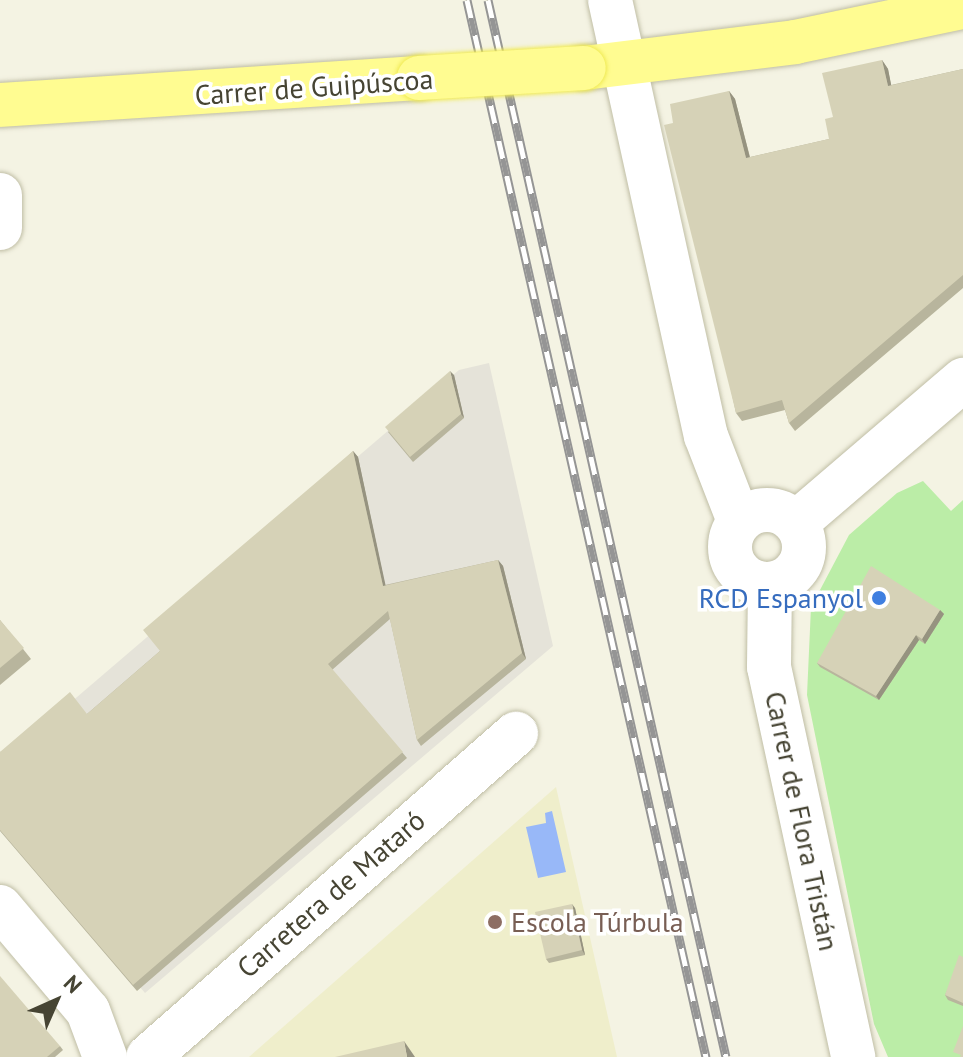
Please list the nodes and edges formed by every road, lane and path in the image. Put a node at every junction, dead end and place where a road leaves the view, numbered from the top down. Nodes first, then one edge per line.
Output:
1 (610, 0) edge
2 (963, 7) edge
3 (628, 64) junction
4 (0, 105) edge
5 (0, 195) edge
6 (0, 228) edge
7 (963, 380) edge
8 (739, 521) junction
9 (796, 523) junction
10 (770, 584) junction
11 (516, 734) dead end
12 (0, 907) edge
13 (105, 1057) edge
14 (148, 1057) edge
15 (853, 1057) edge

1 - 3 street
2 - 3 main road, Carrer de Guipúscoa
3 - 4 main road, Carrer de Guipúscoa, bridge
3 - 8 street
5 - 6 street
7 - 9 street
8 - 9 street
8 - 10 street
9 - 10 street
10 - 15 street, Carrer de Flora Tristán
11 - 14 street, Carretera de Mataró
12 - 13 street

